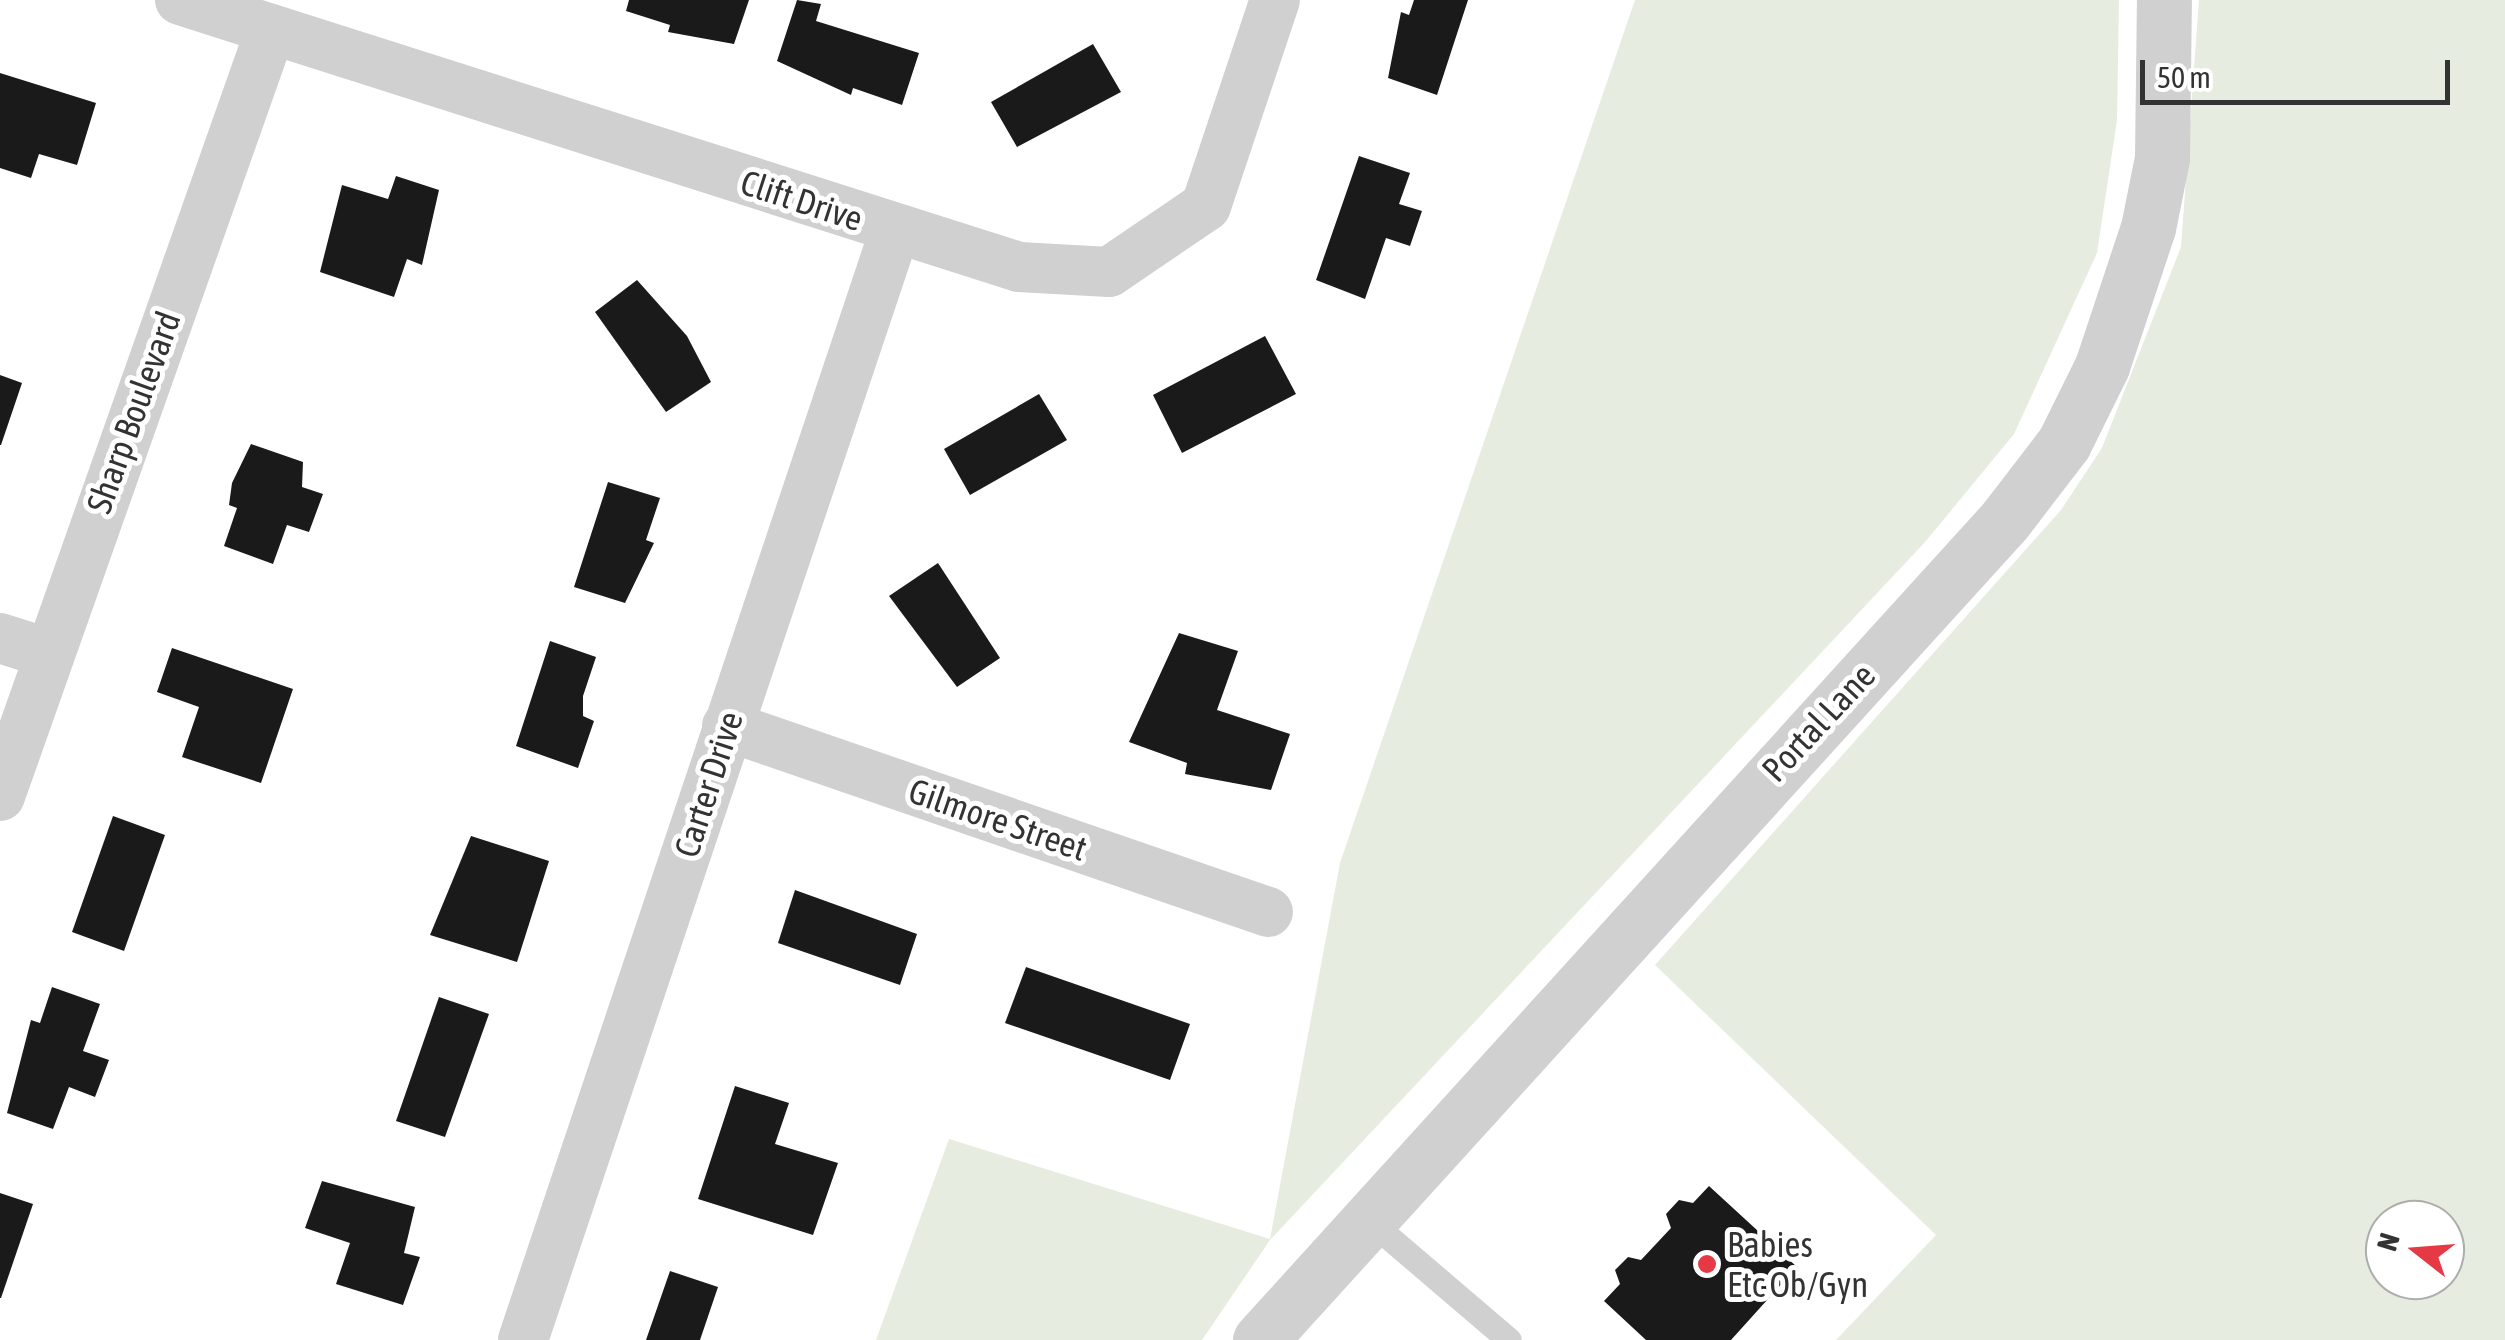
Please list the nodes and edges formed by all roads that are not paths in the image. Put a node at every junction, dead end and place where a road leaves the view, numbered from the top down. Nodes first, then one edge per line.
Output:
1 (180, 0) edge
2 (1274, 0) edge
3 (2164, 0) edge
4 (270, 29) junction
5 (896, 230) junction
6 (0, 638) edge
7 (47, 653) junction
8 (728, 726) junction
9 (0, 796) edge
10 (1268, 912) dead end
11 (1365, 1217) junction
12 (523, 1340) edge
13 (1260, 1340) edge
14 (1509, 1340) edge

1 - 4 street, Clift Drive
2 - 5 street, Clift Drive
3 - 11 street, Portal Lane
4 - 5 street, Clift Drive
4 - 7 street, Sharp Boulevard
5 - 8 street, Carter Drive
6 - 7 street
7 - 9 street, Sharp Boulevard
8 - 10 street, Gilmore Street
8 - 12 street, Carter Drive
11 - 13 street, Portal Lane
11 - 14 lane

